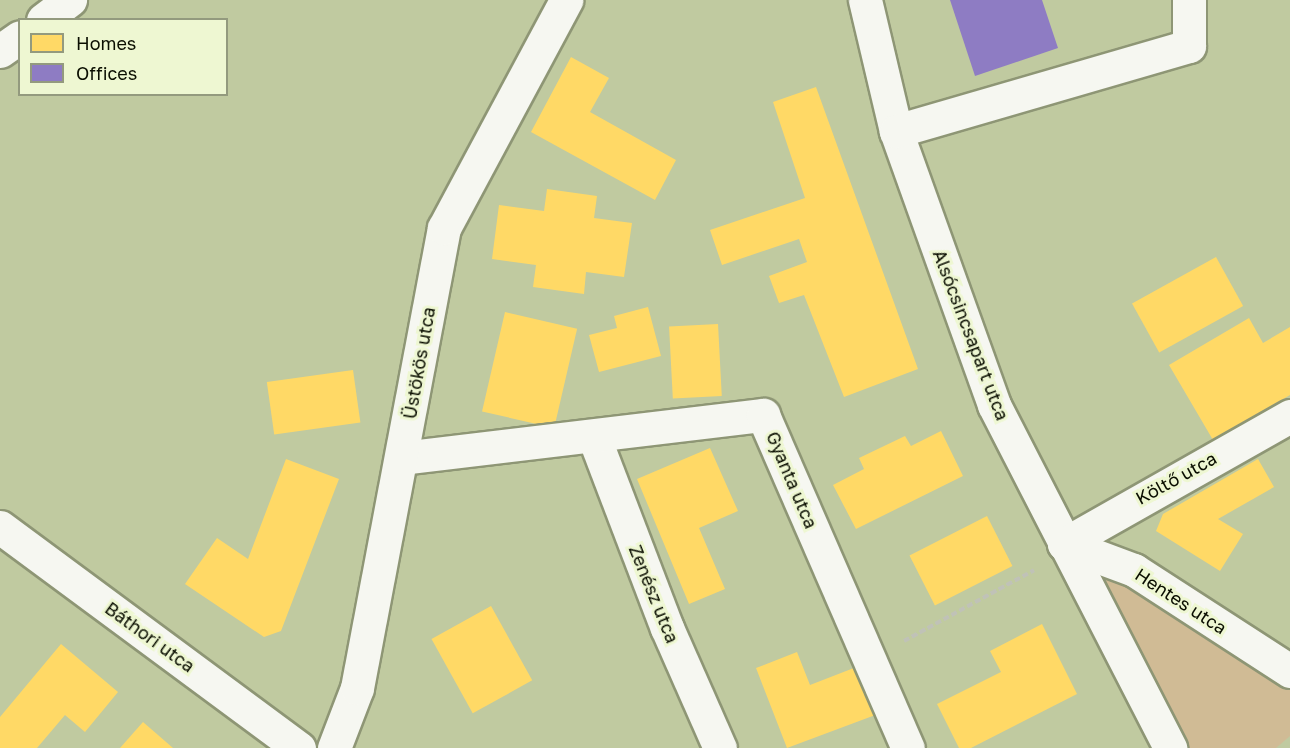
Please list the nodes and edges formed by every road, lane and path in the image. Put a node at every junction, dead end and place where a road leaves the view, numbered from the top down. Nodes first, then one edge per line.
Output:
1 (70, 0) edge
2 (566, 0) edge
3 (865, 0) edge
4 (1189, 0) edge
5 (46, 18) edge
6 (18, 38) edge
7 (0, 51) edge
8 (896, 131) junction
9 (1290, 416) edge
10 (594, 437) junction
11 (402, 458) junction
12 (0, 527) edge
13 (1064, 544) junction
14 (870, 659) junction
15 (1290, 671) edge
16 (299, 748) edge
17 (334, 748) edge
18 (720, 748) edge
19 (908, 748) edge
20 (1170, 748) edge

1 - 5 street
2 - 11 street, Üstökös utca
3 - 8 street, Alsócsincsapart utca
4 - 8 street
6 - 7 street
8 - 13 street, Alsócsincsapart utca
9 - 13 street, Költő utca
10 - 11 street, Gyanta utca
10 - 14 street, Gyanta utca
10 - 18 street, Zenész utca
11 - 17 street, Üstökös utca
12 - 16 street, Báthori utca
13 - 14 path
13 - 15 street, Hentes utca
13 - 20 street, Alsócsincsapart utca
14 - 19 street, Gyanta utca

